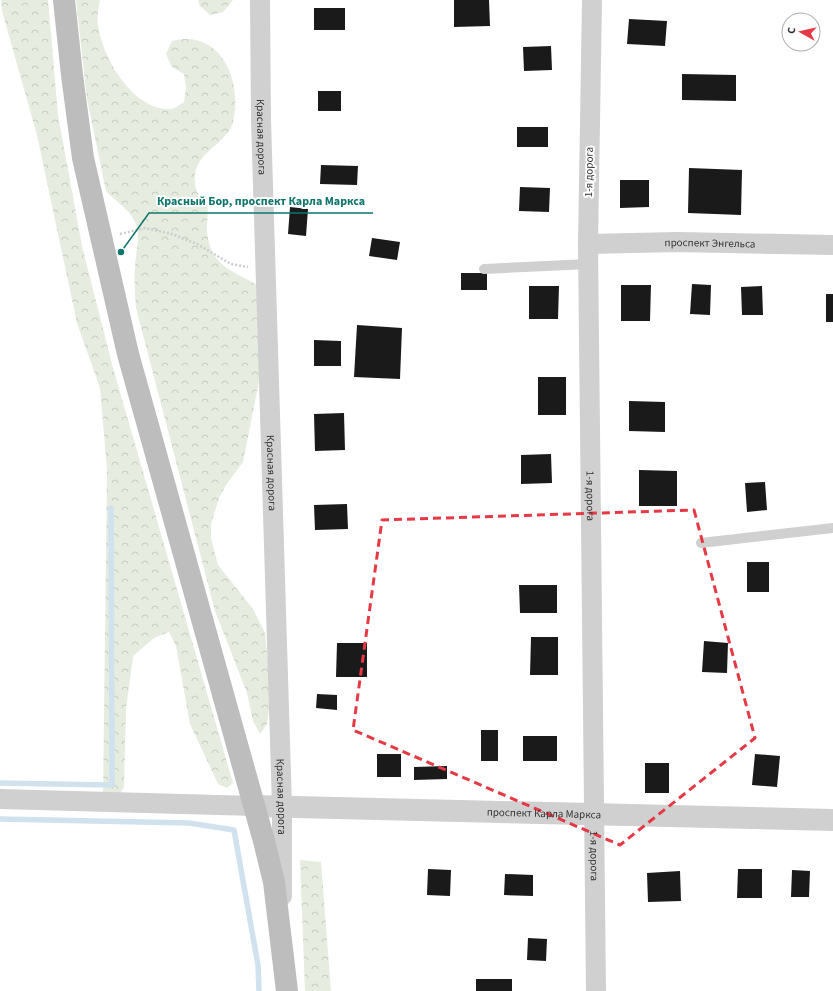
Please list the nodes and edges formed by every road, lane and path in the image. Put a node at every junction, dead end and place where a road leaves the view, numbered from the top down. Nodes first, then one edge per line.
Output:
1 (64, 0) edge
2 (260, 0) edge
3 (592, 0) edge
4 (115, 236) dead end
5 (588, 244) junction
6 (833, 245) edge
7 (589, 264) junction
8 (484, 269) dead end
9 (266, 270) junction
10 (833, 528) edge
11 (701, 543) dead end
12 (0, 799) edge
13 (255, 806) junction
14 (282, 807) junction
15 (595, 815) junction
16 (833, 820) edge
17 (282, 946) junction
18 (287, 991) edge
19 (596, 991) edge

1 - 13 main road
2 - 9 street, Красная дорога
3 - 5 street, 1-я дорога
4 - 9 path
5 - 6 street, проспект Энгельса
5 - 7 street, 1-я дорога
7 - 8 lane
7 - 15 street, 1-я дорога
9 - 14 street, Красная дорога
10 - 11 lane
12 - 13 street
13 - 14 street, проспект Карла Маркса
13 - 17 main road
14 - 15 street, проспект Карла Маркса
14 - 17 street, Красная дорога
15 - 16 street, проспект Карла Маркса
15 - 19 street, 1-я дорога
17 - 18 main road

